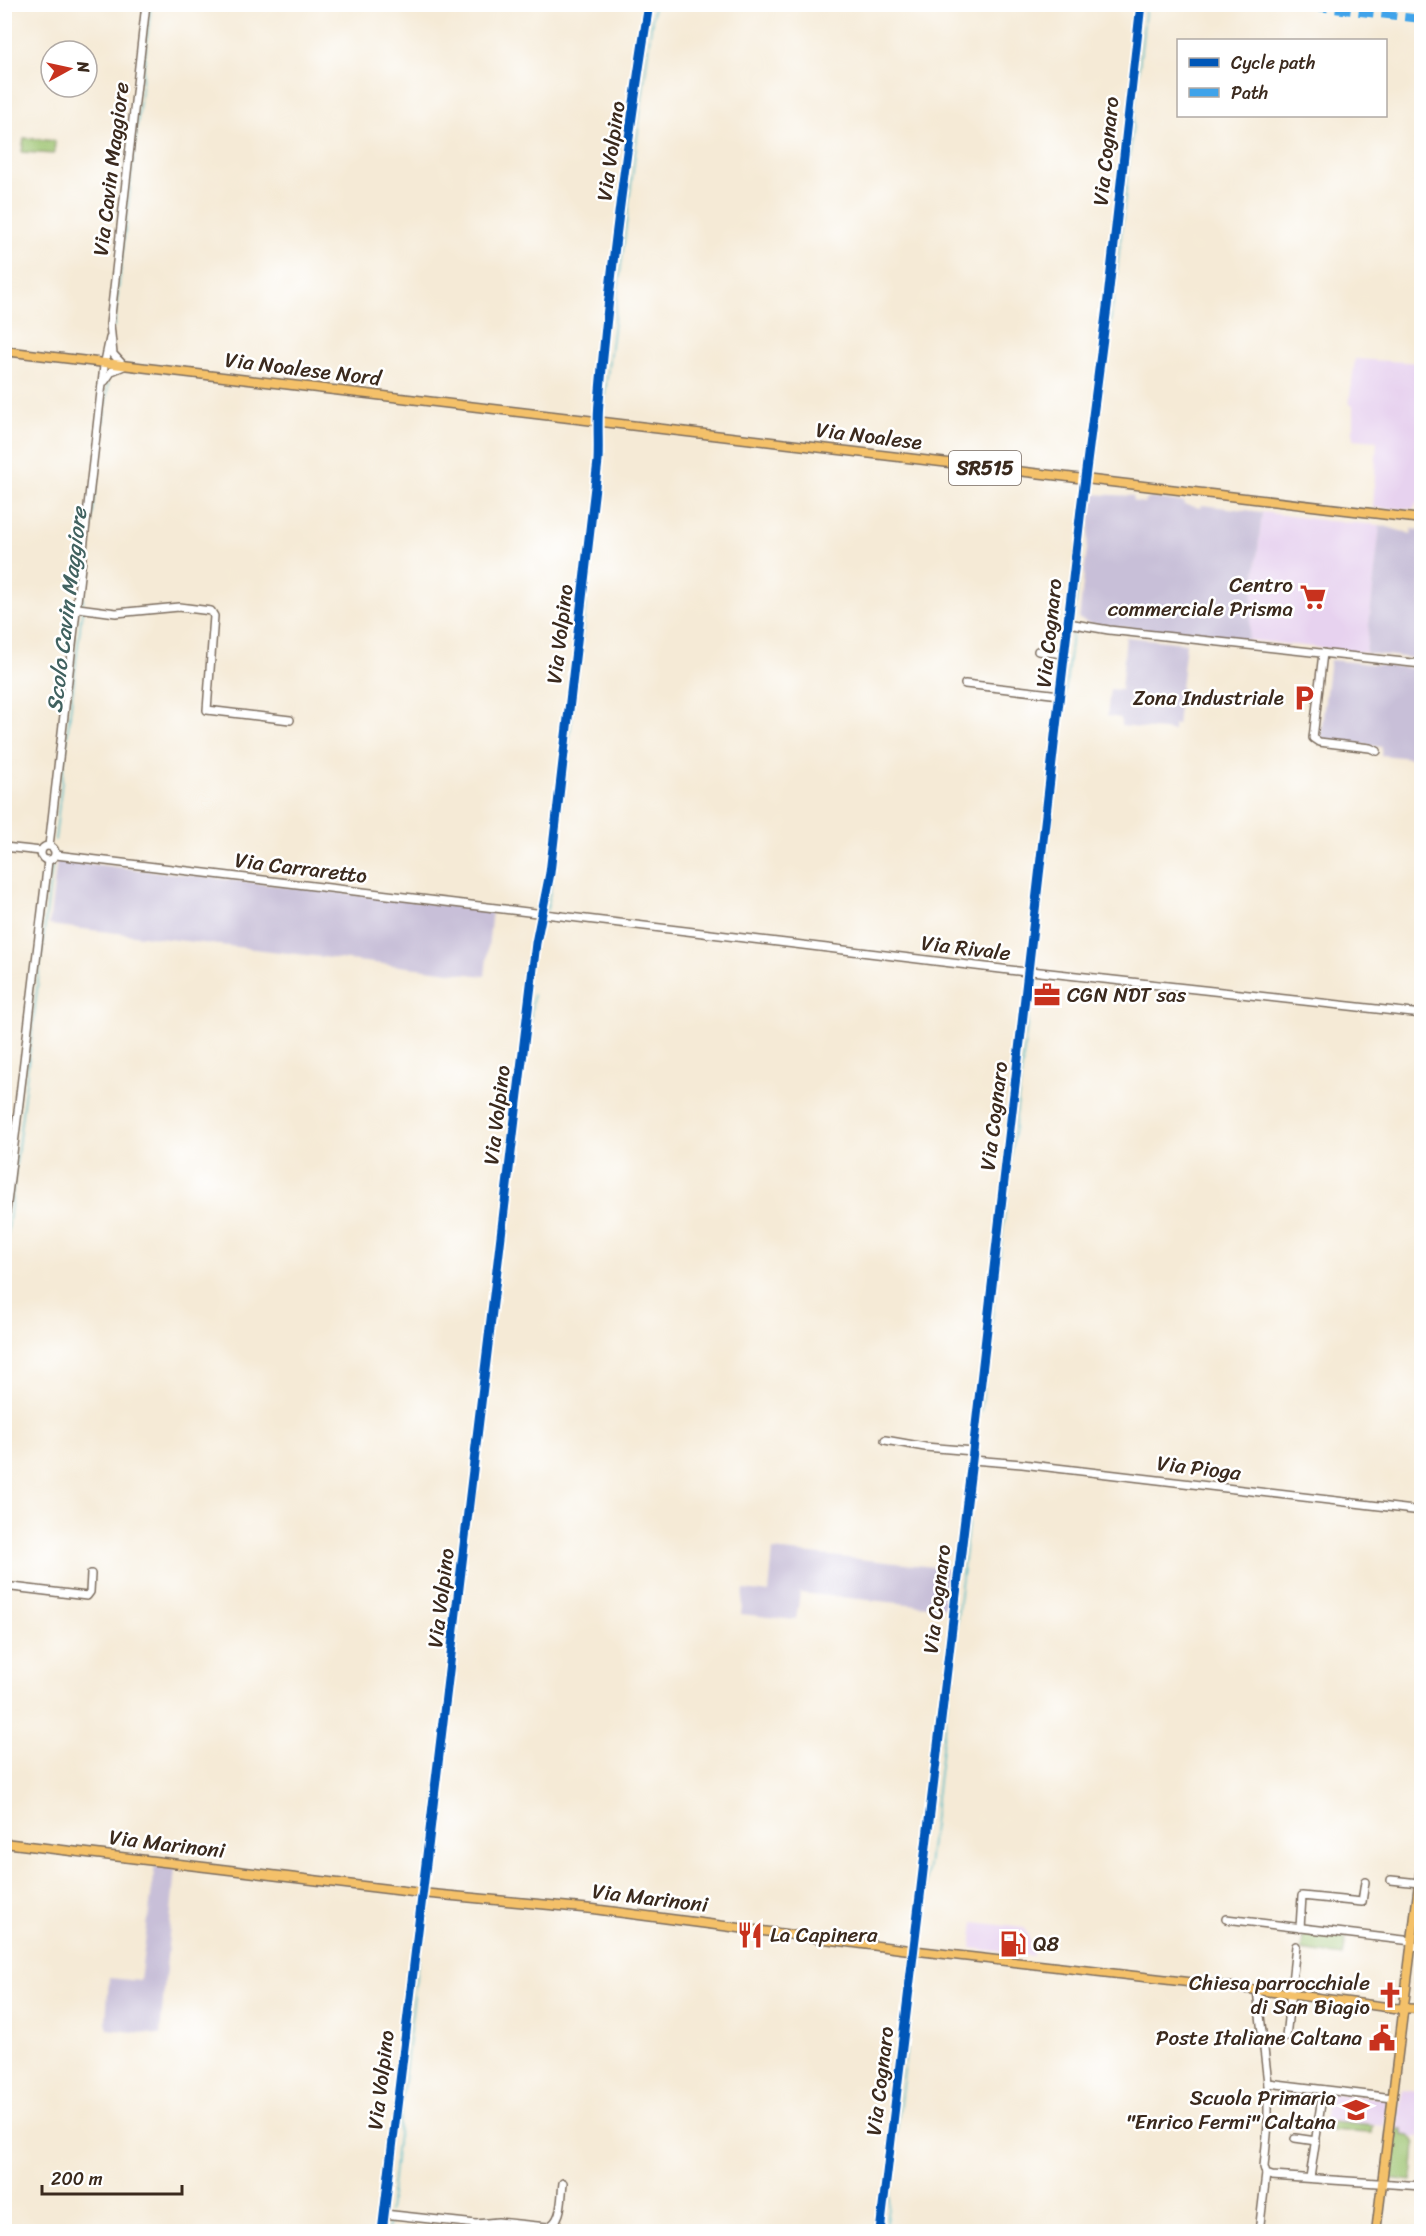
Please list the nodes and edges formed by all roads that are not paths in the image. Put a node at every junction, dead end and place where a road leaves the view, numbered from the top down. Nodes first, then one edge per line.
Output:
1 (146, 4) edge
2 (649, 4) edge
3 (1141, 4) edge
4 (110, 338) junction
5 (4, 351) edge
6 (113, 354) junction
7 (106, 364) junction
8 (124, 366) junction
9 (108, 375) junction
10 (103, 386) junction
11 (598, 422) junction
12 (1084, 479) junction
13 (1422, 519) edge
14 (81, 608) junction
15 (1068, 623) junction
16 (1038, 651) dead end
17 (1323, 653) junction
18 (1065, 654) junction
19 (1422, 664) edge
20 (965, 684) dead end
21 (1060, 695) junction
22 (290, 720) dead end
23 (1377, 751) dead end
24 (49, 846) junction
25 (4, 847) edge
26 (41, 852) junction
27 (56, 855) junction
28 (48, 861) junction
29 (545, 913) junction
30 (1028, 971) junction
31 (1422, 1014) edge
32 (4, 1228) edge
33 (885, 1440) dead end
34 (973, 1451) junction
35 (972, 1460) junction
36 (1422, 1512) edge
37 (91, 1574) dead end
38 (4, 1586) edge
39 (4, 1843) edge
40 (1422, 1859) edge
41 (1421, 1872) edge
42 (1391, 1880) dead end
43 (1365, 1882) dead end
44 (1419, 1883) junction
45 (421, 1893) junction
46 (1226, 1919) dead end
47 (1300, 1928) junction
48 (1411, 1944) junction
49 (1296, 1946) dead end
50 (1422, 1947) edge
51 (914, 1950) junction
52 (1257, 1990) junction
53 (1291, 1994) junction
54 (1404, 2008) junction
55 (1422, 2009) edge
56 (1286, 2037) dead end
57 (1268, 2083) junction
58 (1323, 2090) junction
59 (1394, 2098) junction
60 (1295, 2138) dead end
61 (1316, 2141) junction
62 (1266, 2174) junction
63 (1310, 2178) junction
64 (563, 2183) dead end
65 (1383, 2183) junction
66 (1422, 2186) edge
67 (387, 2214) junction
68 (382, 2232) edge
69 (880, 2232) edge
70 (1259, 2232) edge
71 (1377, 2232) edge

1 - 4 street, Via Cavin Maggiore
2 - 11 street, Via Volpino
3 - 12 street, Via Cognaro
4 - 6 street, Via Cavin Maggiore
4 - 7 street, Via Cavin Maggiore
5 - 7 main road, Via Noalese Nord
6 - 7 street, Via Cavin Maggiore
6 - 8 street
7 - 8 main road, Via Noalese Nord
7 - 9 street, Via Cavin Maggiore
7 - 10 street, Via Cavin Maggiore
8 - 9 street
8 - 11 main road, Via Noalese Nord
9 - 10 street, Via Cavin Maggiore
10 - 14 street, Via Cavin Maggiore
11 - 12 main road, Via Noalese / SR515
11 - 29 street, Via Volpino
12 - 13 main road, Via Noalese / SR515
12 - 15 street, Via Cognaro
14 - 22 street
14 - 24 street, Via Cavin Maggiore
15 - 17 street
15 - 18 street, Via Cognaro
16 - 18 street
17 - 19 street
17 - 23 street
18 - 21 street, Via Cognaro
20 - 21 street
21 - 30 street, Via Cognaro
24 - 26 street
24 - 27 street
25 - 26 street
26 - 28 street
27 - 28 street
27 - 29 street, Via Carraretto
28 - 32 street
29 - 30 street, Via Rivale
29 - 45 street, Via Volpino
30 - 31 street, Via Rivale
30 - 34 street, Via Cognaro
33 - 34 street
34 - 35 street, Via Cognaro
35 - 36 street, Via Pioga
35 - 51 street, Via Cognaro
37 - 38 street
39 - 45 main road, Via Marinoni
40 - 41 main road
41 - 44 main road
42 - 44 street
43 - 47 street
44 - 48 main road
45 - 51 main road, Via Marinoni
45 - 67 street, Via Volpino
46 - 47 street
47 - 48 street
48 - 50 street
48 - 54 main road
49 - 53 street
51 - 52 main road, Via Marinoni
51 - 69 street, Via Cognaro
52 - 53 main road, Via Marinoni
52 - 57 street
53 - 54 main road, Via Marinoni
53 - 56 street
54 - 55 main road, Via Marinoni
54 - 59 main road
57 - 58 street
57 - 62 street
58 - 59 street
58 - 61 street
59 - 65 main road
60 - 61 street
61 - 63 street
62 - 63 street
62 - 70 street
63 - 65 street
64 - 67 street
65 - 66 street
65 - 71 main road
67 - 68 street, Via Volpino

